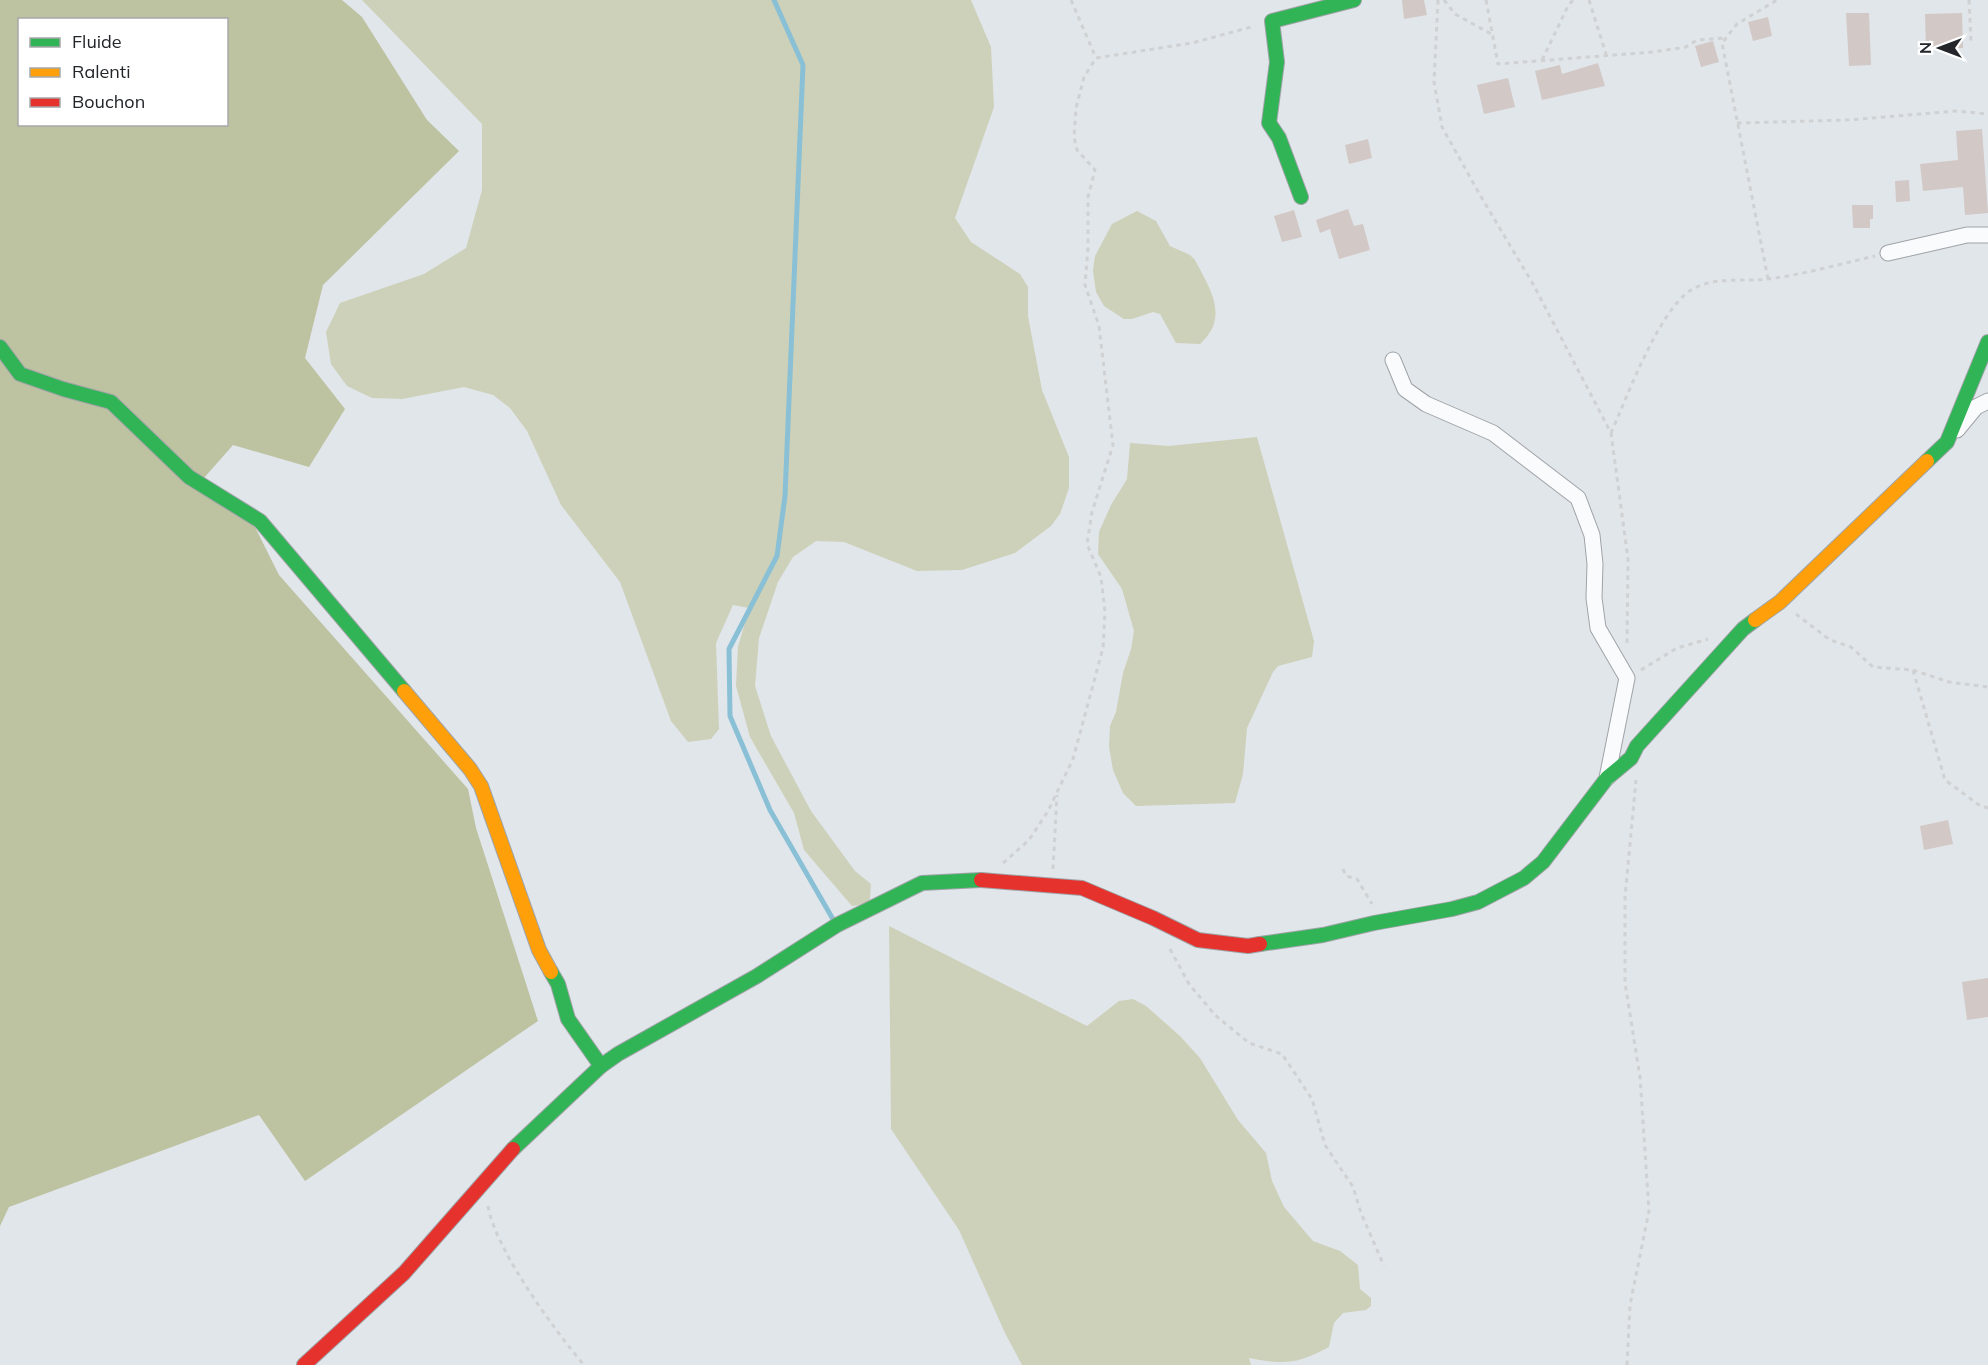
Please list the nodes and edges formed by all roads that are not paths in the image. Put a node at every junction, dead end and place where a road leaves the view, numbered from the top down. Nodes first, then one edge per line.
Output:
1 (1354, 0) edge
2 (1301, 197) dead end
3 (1988, 235) edge
4 (1888, 253) road end
5 (1988, 342) edge
6 (0, 347) edge
7 (1393, 360) dead end
8 (1988, 400) edge
9 (1947, 442) junction
10 (1607, 778) junction
11 (601, 1066) junction
12 (304, 1365) edge

1 - 2 street
3 - 4 street
5 - 9 street
6 - 11 street
7 - 10 street
8 - 9 street
9 - 10 street
10 - 11 street
11 - 12 street

